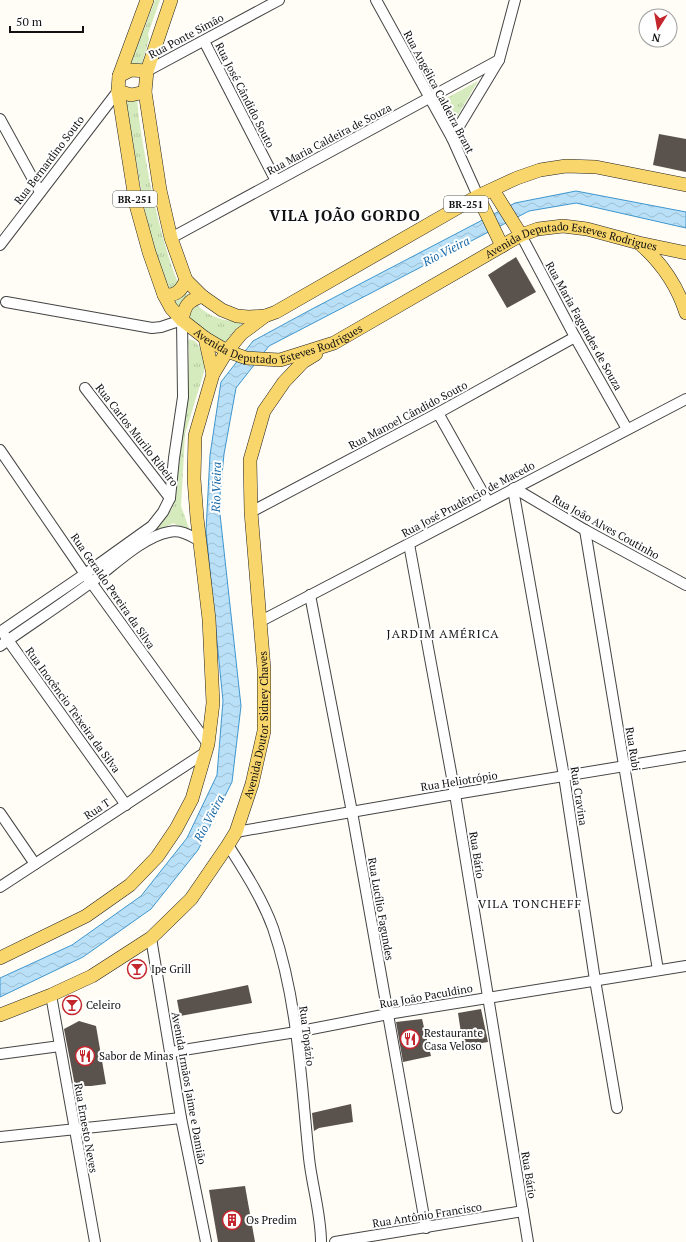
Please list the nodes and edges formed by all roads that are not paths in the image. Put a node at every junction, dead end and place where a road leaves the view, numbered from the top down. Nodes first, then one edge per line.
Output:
1 (147, 0) edge
2 (171, 0) edge
3 (376, 0) edge
4 (514, 0) edge
5 (275, 1) edge
6 (204, 41) junction
7 (499, 60) junction
8 (147, 71) junction
9 (119, 76) junction
10 (118, 91) junction
11 (145, 92) junction
12 (430, 98) junction
13 (0, 119) edge
14 (452, 138) junction
15 (276, 181) junction
16 (686, 185) edge
17 (40, 192) junction
18 (495, 193) junction
19 (479, 200) junction
20 (519, 231) junction
21 (171, 238) junction
22 (1, 241) edge
23 (500, 242) junction
24 (638, 243) junction
25 (686, 253) edge
26 (186, 280) junction
27 (164, 295) junction
28 (202, 296) junction
29 (6, 302) dead end
30 (686, 313) edge
31 (265, 316) junction
32 (182, 320) junction
33 (575, 337) junction
34 (205, 338) junction
35 (334, 343) junction
36 (227, 351) junction
37 (212, 374) junction
38 (85, 388) dead end
39 (686, 399) edge
40 (438, 413) junction
41 (627, 429) junction
42 (0, 450) edge
43 (513, 489) junction
44 (170, 498) junction
45 (488, 502) junction
46 (251, 512) junction
47 (585, 530) junction
48 (200, 541) junction
49 (409, 544) junction
50 (88, 578) junction
51 (686, 585) edge
52 (310, 595) junction
53 (261, 621) junction
54 (0, 631) edge
55 (4, 643) edge
56 (207, 748) junction
57 (686, 756) edge
58 (624, 766) junction
59 (564, 776) junction
60 (455, 794) junction
61 (126, 805) junction
62 (352, 812) junction
63 (0, 813) edge
64 (236, 832) junction
65 (228, 846) junction
66 (35, 864) junction
67 (0, 887) edge
68 (151, 938) junction
69 (0, 958) edge
70 (686, 966) edge
71 (658, 970) junction
72 (595, 980) junction
73 (51, 995) junction
74 (488, 998) junction
75 (388, 1014) junction
76 (0, 1016) edge
77 (296, 1032) junction
78 (60, 1046) junction
79 (171, 1052) junction
80 (0, 1054) edge
81 (617, 1108) dead end
82 (181, 1118) junction
83 (74, 1128) junction
84 (0, 1136) edge
85 (523, 1211) junction
86 (426, 1228) junction
87 (95, 1242) edge
88 (206, 1242) edge
89 (321, 1242) edge
90 (335, 1242) edge
91 (528, 1242) edge

1 - 9 main road, Avenida Deputado Esteves Rodrigues / BR-251
2 - 8 main road, Avenida Deputado Esteves Rodrigues / BR-251
3 - 12 street, Rua Angélica Caldeira Brant
4 - 7 street
5 - 6 street, Rua Ponte Simão
6 - 8 street, Rua Ponte Simão
6 - 15 street, Rua José Cândido Souto
7 - 12 street, Rua Maria Caldeira de Souza
7 - 14 street
8 - 9 main road
8 - 11 main road, Avenida Deputado Esteves Rodrigues / BR-251
9 - 10 main road, Avenida Deputado Esteves Rodrigues / BR-251
10 - 11 main road
10 - 17 street, Rua Bernardino Souto
10 - 27 main road, Avenida Deputado Esteves Rodrigues / BR-251
11 - 21 main road, Avenida Deputado Esteves Rodrigues / BR-251
12 - 14 street, Rua Angélica Caldeira Brant
12 - 15 street, Rua Maria Caldeira de Souza
13 - 17 street
14 - 19 street, Rua Angélica Caldeira Brant
15 - 21 street, Rua Maria Caldeira de Souza
16 - 18 main road, Avenida Deputado Esteves Rodrigues / BR-251
17 - 22 street, Rua Bernardino Souto
18 - 19 main road, Avenida Deputado Esteves Rodrigues / BR-251
18 - 20 main road
19 - 23 main road
19 - 31 main road, Avenida Deputado Esteves Rodrigues / BR-251
20 - 23 main road, Avenida Deputado Esteves Rodrigues / BR-251
20 - 24 main road, Avenida Deputado Esteves Rodrigues / BR-251
20 - 33 street, Rua Maria Fagundes de Souza
21 - 26 main road, Avenida Deputado Esteves Rodrigues / BR-251
23 - 35 main road, Avenida Deputado Esteves Rodrigues / BR-251
24 - 25 main road, Avenida Deputado Esteves Rodrigues / BR-251
24 - 30 main road
26 - 27 main road
26 - 28 main road, Avenida Deputado Esteves Rodrigues / BR-251
27 - 32 main road, Avenida Deputado Esteves Rodrigues / BR-251
28 - 31 main road, Avenida Deputado Esteves Rodrigues / BR-251
28 - 32 main road
29 - 32 street
31 - 36 main road
32 - 34 main road, Avenida Deputado Esteves Rodrigues / BR-251
32 - 44 street
33 - 40 street, Rua Manoel Cândido Souto
33 - 41 street, Rua Maria Fagundes de Souza
34 - 36 main road, Avenida Deputado Esteves Rodrigues / BR-251
34 - 37 main road
35 - 36 main road, Avenida Deputado Esteves Rodrigues / BR-251
35 - 46 main road, Avenida Doutor Sidney Chaves
36 - 37 main road
37 - 48 main road
38 - 44 street, Rua Carlos Murilo Ribeiro
39 - 41 street, Rua José Prudêncio de Macedo
40 - 45 street
40 - 46 street, Rua Manoel Cândido Souto
41 - 43 street, Rua José Prudêncio de Macedo
42 - 50 street, Rua Geraldo Pereira da Silva
43 - 45 street, Rua José Prudêncio de Macedo
43 - 47 street, Rua João Alves Coutinho
43 - 59 street, Rua Cravina
44 - 50 street
45 - 49 street, Rua José Prudêncio de Macedo
46 - 53 main road, Avenida Doutor Sidney Chaves
47 - 51 street, Rua João Alves Coutinho
47 - 58 street, Rua Rubi
48 - 50 street
48 - 56 main road
49 - 52 street, Rua José Prudêncio de Macedo
49 - 60 street, Rua Bário
50 - 54 street
50 - 55 street
50 - 56 street, Rua Geraldo Pereira da Silva
52 - 53 street, Rua José Prudêncio de Macedo
52 - 62 street, Rua Lucílio Fagundes
53 - 64 main road, Avenida Doutor Sidney Chaves
54 - 55 street, Rua Inocêncio Teixeira da Silva
55 - 61 street, Rua Inocêncio Teixeira da Silva
56 - 61 street, Rua T
56 - 69 main road
57 - 58 street, Rua Heliotrópio
58 - 59 street, Rua Heliotrópio
58 - 71 street, Rua Rubi
59 - 60 street, Rua Heliotrópio
59 - 72 street, Rua Cravina
60 - 62 street, Rua Heliotrópio
60 - 74 street, Rua Bário
61 - 66 street, Rua T
62 - 64 street, Rua Heliotrópio
62 - 75 street, Rua Lucílio Fagundes
63 - 66 street
64 - 65 main road, Avenida Doutor Sidney Chaves
65 - 68 main road, Avenida Doutor Sidney Chaves
65 - 77 street, Rua Topázio
66 - 67 street, Rua T
68 - 73 main road, Avenida Doutor Sidney Chaves
68 - 79 street, Avenida Irmãos Jaime e Damião
70 - 71 street, Rua João Paculdino
71 - 72 street, Rua João Paculdino
72 - 74 street, Rua João Paculdino
72 - 81 street, Rua Cravina
73 - 76 main road, Avenida Doutor Sidney Chaves
73 - 78 street, Rua Ernesto Neves
74 - 75 street, Rua João Paculdino
74 - 85 street, Rua Bário
75 - 77 street, Rua João Paculdino
75 - 86 street, Rua Lucílio Fagundes
77 - 79 street, Rua João Paculdino
77 - 89 street, Rua Topázio
78 - 80 street
78 - 83 street, Rua Ernesto Neves
79 - 82 street, Avenida Irmãos Jaime e Damião
82 - 83 street
82 - 88 street, Avenida Irmãos Jaime e Damião
83 - 84 street
83 - 87 street, Rua Ernesto Neves
85 - 86 street, Rua Antônio Francisco
85 - 91 street, Rua Bário
86 - 90 street, Rua Antônio Francisco

